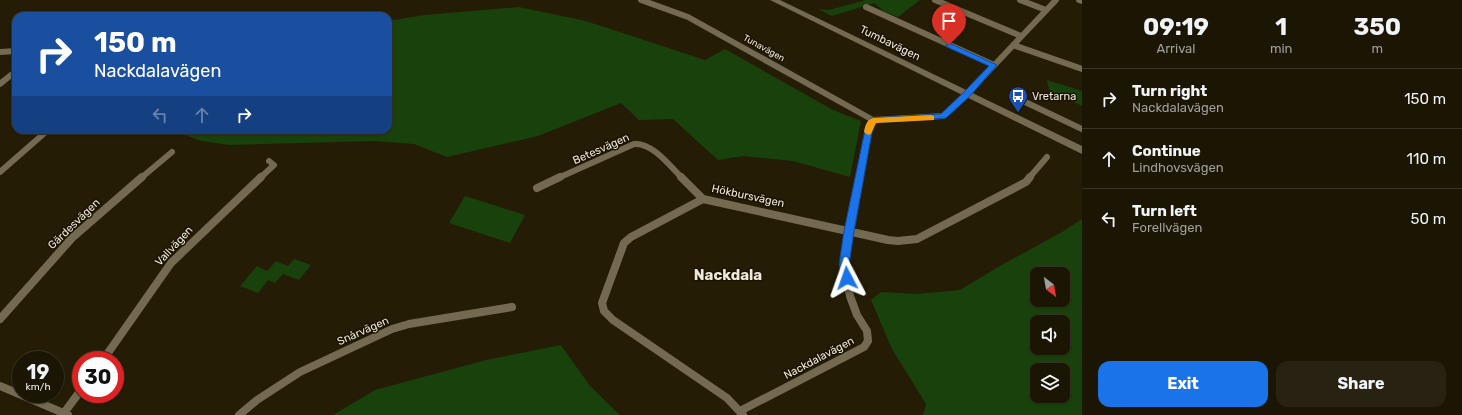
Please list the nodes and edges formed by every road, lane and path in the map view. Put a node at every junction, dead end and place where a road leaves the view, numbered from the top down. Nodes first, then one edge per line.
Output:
1 (641, 0) edge
2 (774, 0) edge
3 (935, 0) edge
4 (1020, 0) edge
5 (1056, 0) edge
6 (1079, 0) edge
7 (1082, 1) edge
8 (866, 7) dead end
9 (1046, 10) junction
10 (1021, 36) junction
11 (1013, 45) junction
12 (12, 51) edge
13 (0, 52) edge
14 (994, 65) junction
15 (1082, 69) edge
16 (12, 76) edge
17 (0, 84) edge
18 (967, 94) junction
19 (1023, 101) dead end
20 (873, 120) junction
21 (1082, 129) edge
22 (43, 134) edge
23 (1082, 150) edge
24 (172, 152) dead end
25 (1047, 157) dead end
26 (269, 161) dead end
27 (0, 172) edge
28 (537, 188) dead end
29 (703, 199) junction
30 (849, 231) junction
31 (512, 307) dead end
32 (0, 319) edge
33 (109, 351) edge
34 (0, 386) edge
35 (73, 403) edge
36 (741, 413) edge
37 (66, 414) edge
38 (239, 415) edge

1 - 20 street, Tunavägen
2 - 18 main road, Tumbavägen
3 - 10 street
4 - 9 street
5 - 9 street
6 - 7 street
8 - 14 street
9 - 10 street
10 - 11 street
11 - 14 street
11 - 15 street
12 - 13 street
14 - 18 street
16 - 17 street
18 - 20 street
18 - 23 main road, Tumbavägen
19 - 21 street
20 - 30 street, Nackdalavägen
22 - 27 street
24 - 32 street, Gärdesvägen
25 - 30 street, Hökbursvägen
26 - 33 street, Vallvägen
28 - 29 street, Betesvägen
29 - 30 street, Hökbursvägen
29 - 36 street, Hökbursvägen
30 - 36 street, Nackdalavägen
31 - 38 street, Snårvägen
34 - 37 street
35 - 37 street

